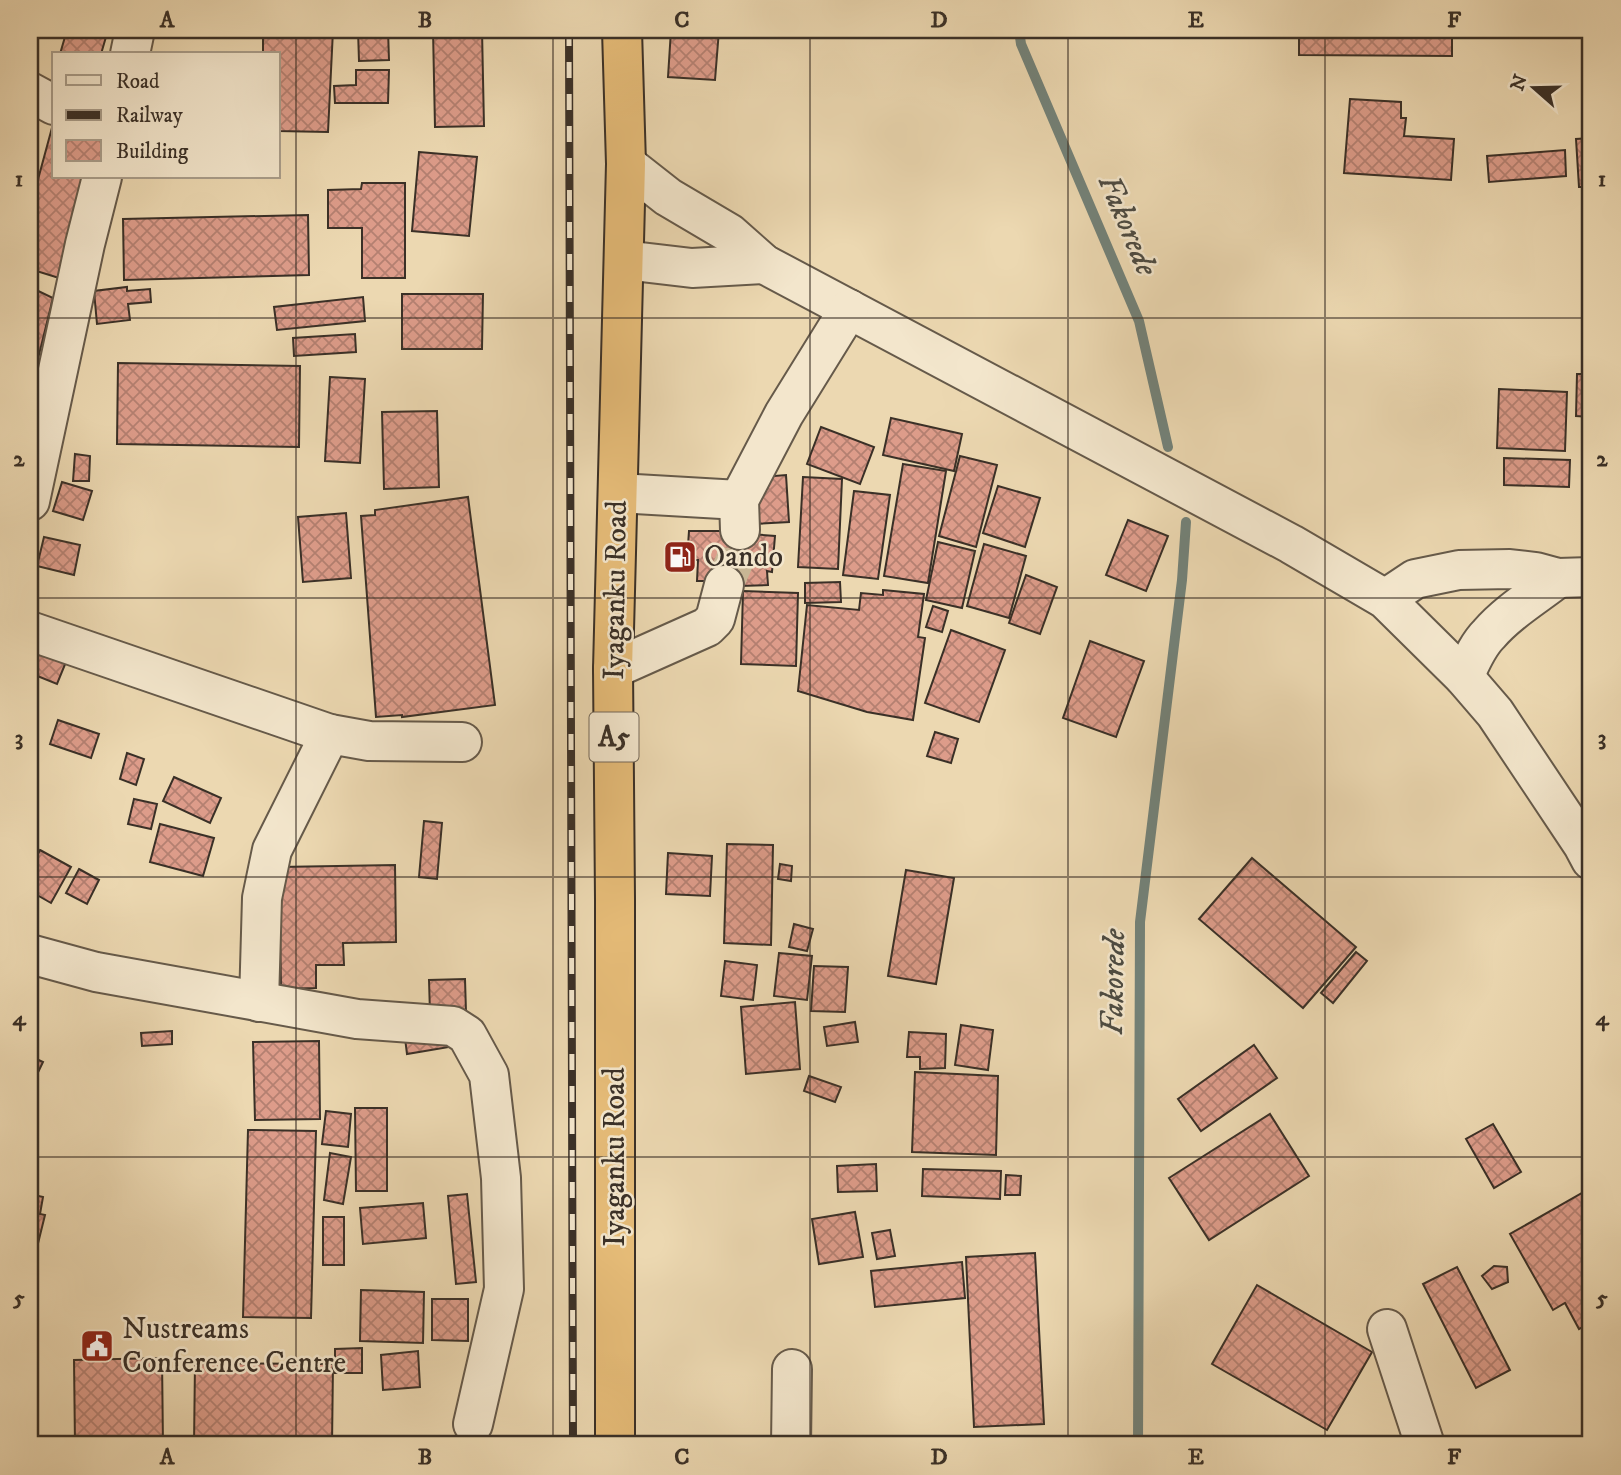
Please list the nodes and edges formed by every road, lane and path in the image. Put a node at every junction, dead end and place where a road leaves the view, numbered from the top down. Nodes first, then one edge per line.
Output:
1 (135, 30) edge
2 (622, 30) edge
3 (130, 52) edge
4 (30, 92) edge
5 (52, 104) edge
6 (626, 164) junction
7 (102, 178) edge
8 (624, 260) junction
9 (764, 264) junction
10 (849, 309) junction
11 (618, 493) junction
12 (30, 501) edge
13 (1575, 577) edge
14 (724, 585) tunnel mouth
15 (1385, 598) junction
16 (30, 631) edge
17 (613, 669) junction
18 (1464, 677) junction
19 (330, 734) junction
20 (463, 742) dead end
21 (1591, 860) edge
22 (30, 954) edge
23 (259, 1002) junction
24 (1387, 1329) dead end
25 (792, 1370) dead end
26 (473, 1424) dead end
27 (615, 1445) edge
28 (791, 1445) edge
29 (1425, 1445) edge

1 - 3 street
2 - 6 highway, Iyaganku Road / A5
4 - 5 street
6 - 8 highway, Iyaganku Road / A5
6 - 9 street
7 - 12 street
8 - 9 street
8 - 11 highway, Iyaganku Road / A5
9 - 10 street
10 - 11 street
10 - 15 street
11 - 17 highway, Iyaganku Road / A5
13 - 15 street
13 - 18 street
14 - 17 street
15 - 18 street
16 - 19 street
17 - 27 highway, Iyaganku Road / A5
18 - 21 street
19 - 20 street
19 - 23 street
22 - 23 street
23 - 26 street
24 - 29 street
25 - 28 street

